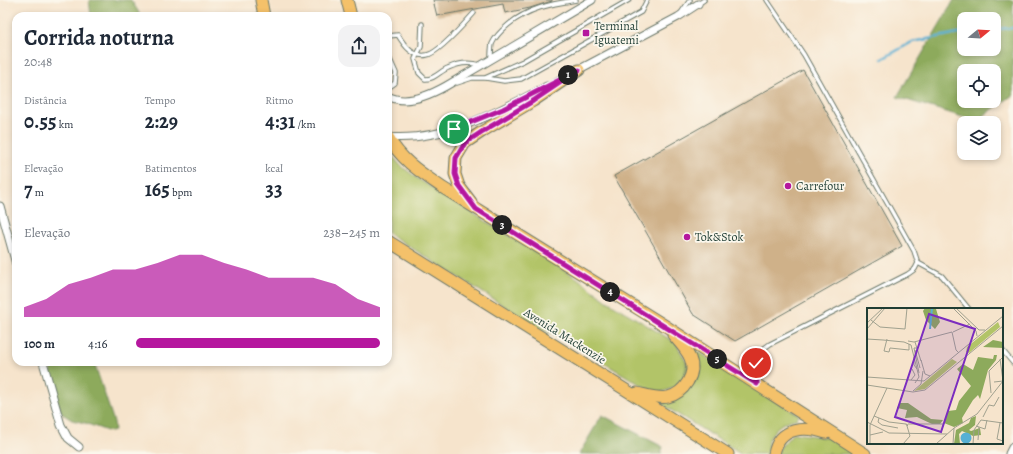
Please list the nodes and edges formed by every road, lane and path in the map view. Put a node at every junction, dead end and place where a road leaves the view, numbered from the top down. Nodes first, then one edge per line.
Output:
1 (261, 0) edge
2 (347, 0) edge
3 (576, 0) edge
4 (592, 0) edge
5 (629, 0) edge
6 (647, 0) edge
7 (690, 0) edge
8 (767, 0) edge
9 (701, 2) edge
10 (263, 12) edge
11 (350, 12) edge
12 (474, 13) dead end
13 (678, 17) junction
14 (422, 24) dead end
15 (392, 36) edge
16 (418, 54) junction
17 (491, 59) junction
18 (392, 64) edge
19 (481, 65) junction
20 (579, 70) junction
21 (485, 78) junction
22 (392, 85) edge
23 (446, 86) junction
24 (392, 97) edge
25 (392, 140) edge
26 (392, 142) edge
27 (0, 206) edge
28 (476, 209) junction
29 (392, 243) edge
30 (12, 250) edge
31 (918, 263) junction
32 (968, 308) edge
33 (664, 325) junction
34 (1003, 351) edge
35 (1013, 363) edge
36 (44, 366) edge
37 (757, 384) junction
38 (627, 390) junction
39 (836, 436) junction
40 (79, 447) dead end
41 (1013, 448) edge
42 (728, 454) edge
43 (774, 454) edge
44 (865, 454) edge
45 (1010, 454) edge

1 - 10 main road
2 - 11 main road
3 - 17 lane
4 - 17 street
5 - 21 lane
6 - 21 lane
7 - 13 lane
8 - 31 lane
9 - 13 street
12 - 16 lane
13 - 20 street
14 - 16 lane
15 - 16 lane
16 - 19 lane
17 - 19 street
18 - 22 lane
19 - 23 street
20 - 25 street
20 - 28 main road
21 - 23 lane
23 - 24 street
26 - 28 main road
27 - 30 street
28 - 33 main road
29 - 38 main road, Avenida Mackenzie
31 - 32 lane
31 - 37 lane
33 - 37 main road
33 - 38 main road
34 - 35 lane
36 - 40 street
37 - 39 main road
38 - 42 main road, Avenida Mackenzie
39 - 43 main road
39 - 44 main road
41 - 45 street

